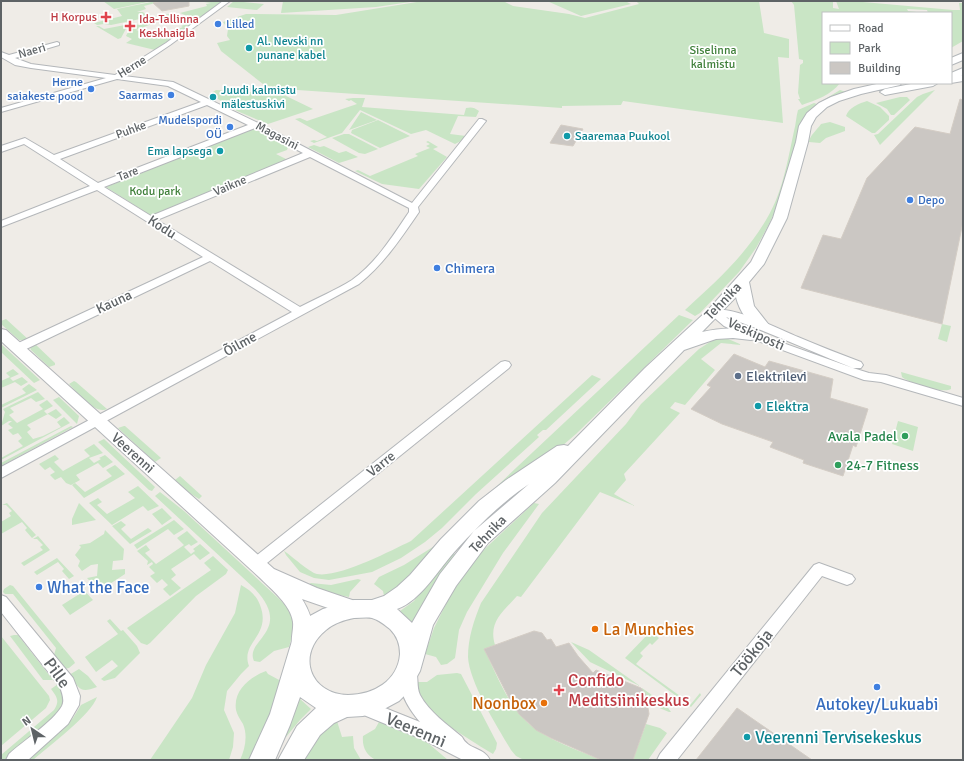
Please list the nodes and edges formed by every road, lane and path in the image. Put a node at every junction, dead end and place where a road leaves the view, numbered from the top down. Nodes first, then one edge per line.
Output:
1 (227, 1) edge
2 (57, 44) dead end
3 (1, 54) edge
4 (963, 56) edge
5 (8, 58) junction
6 (958, 71) edge
7 (117, 77) junction
8 (891, 84) edge
9 (928, 84) edge
10 (208, 102) junction
11 (1, 110) edge
12 (482, 121) dead end
13 (256, 124) junction
14 (802, 142) junction
15 (1, 149) edge
16 (309, 154) junction
17 (54, 158) junction
18 (97, 186) junction
19 (413, 207) junction
20 (151, 219) junction
21 (1, 224) edge
22 (210, 257) junction
23 (742, 282) junction
24 (300, 312) junction
25 (714, 312) junction
26 (756, 330) junction
27 (1, 333) edge
28 (18, 348) junction
29 (675, 350) junction
30 (505, 365) dead end
31 (963, 402) edge
32 (99, 422) junction
33 (594, 430) junction
34 (1, 474) edge
35 (261, 568) junction
36 (847, 579) dead end
37 (1, 601) edge
38 (363, 609) junction
39 (299, 655) junction
40 (410, 664) junction
41 (352, 706) junction
42 (476, 758) edge
43 (15, 760) edge
44 (262, 760) edge
45 (291, 760) edge
46 (666, 760) edge

1 - 7 street, Herne
2 - 5 street, Naeri
3 - 5 street, Magasini
4 - 6 main road
5 - 7 street, Magasini
7 - 10 street, Magasini
7 - 11 street, Herne
8 - 14 main road, Tehnika
9 - 14 main road, Tehnika
10 - 13 street, Magasini
10 - 17 street, Puhke
12 - 19 street
13 - 16 street, Magasini
13 - 18 street, Tare
14 - 23 main road, Tehnika
15 - 17 street, Kodu
16 - 19 street, Magasini
16 - 20 street, Vaikne
17 - 18 street, Kodu
18 - 20 street, Kodu
18 - 21 street, Tare
19 - 24 street, Õilme
20 - 22 street, Kodu
22 - 24 street, Kodu
22 - 28 street, Kauna
23 - 25 main road, Tehnika
23 - 26 main road
24 - 32 street, Õilme
25 - 26 street, Veskiposti
25 - 29 main road, Tehnika
26 - 29 main road
26 - 31 street, Veskiposti
27 - 28 street, Veerenni
28 - 32 street, Veerenni
29 - 33 main road, Tehnika
30 - 35 street, Varre
32 - 34 street, Õilme
32 - 35 street, Veerenni
33 - 38 main road, Tehnika
33 - 40 main road, Tehnika
35 - 38 street, Veerenni
35 - 39 street, Veerenni
36 - 46 street, Töökoja
37 - 43 street, Pille
38 - 39 main road
38 - 40 main road
39 - 41 main road
39 - 44 main road
40 - 41 main road
40 - 42 street, Veerenni
41 - 42 street, Veerenni
41 - 45 main road

